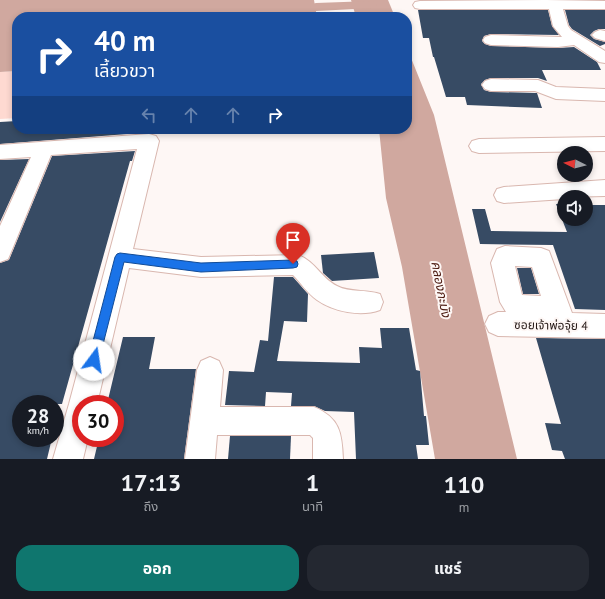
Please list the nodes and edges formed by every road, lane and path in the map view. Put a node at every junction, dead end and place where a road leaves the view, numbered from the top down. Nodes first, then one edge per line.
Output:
1 (554, 3) edge
2 (420, 5) dead end
3 (605, 6) edge
4 (491, 40) dead end
5 (576, 40) junction
6 (605, 58) edge
7 (491, 84) dead end
8 (605, 95) edge
9 (605, 144) edge
10 (479, 146) dead end
11 (44, 149) junction
12 (0, 152) edge
13 (605, 188) edge
14 (504, 195) dead end
15 (0, 252) edge
16 (120, 257) junction
17 (371, 302) dead end
18 (498, 324) dead end
19 (605, 326) edge
20 (210, 370) dead end
21 (84, 395) edge
22 (204, 421) junction
23 (72, 444) edge
24 (68, 459) edge
25 (200, 459) edge
26 (328, 459) edge

1 - 2 street
1 - 3 street
1 - 5 street
4 - 5 street
5 - 6 street
7 - 8 street
9 - 10 street
11 - 12 street
11 - 15 street
11 - 16 street
13 - 14 street
16 - 17 street
16 - 21 street
18 - 19 street, ซอยเจ้าพ่อจุ้ย 4
20 - 22 street
22 - 25 street
22 - 26 street
23 - 24 street

